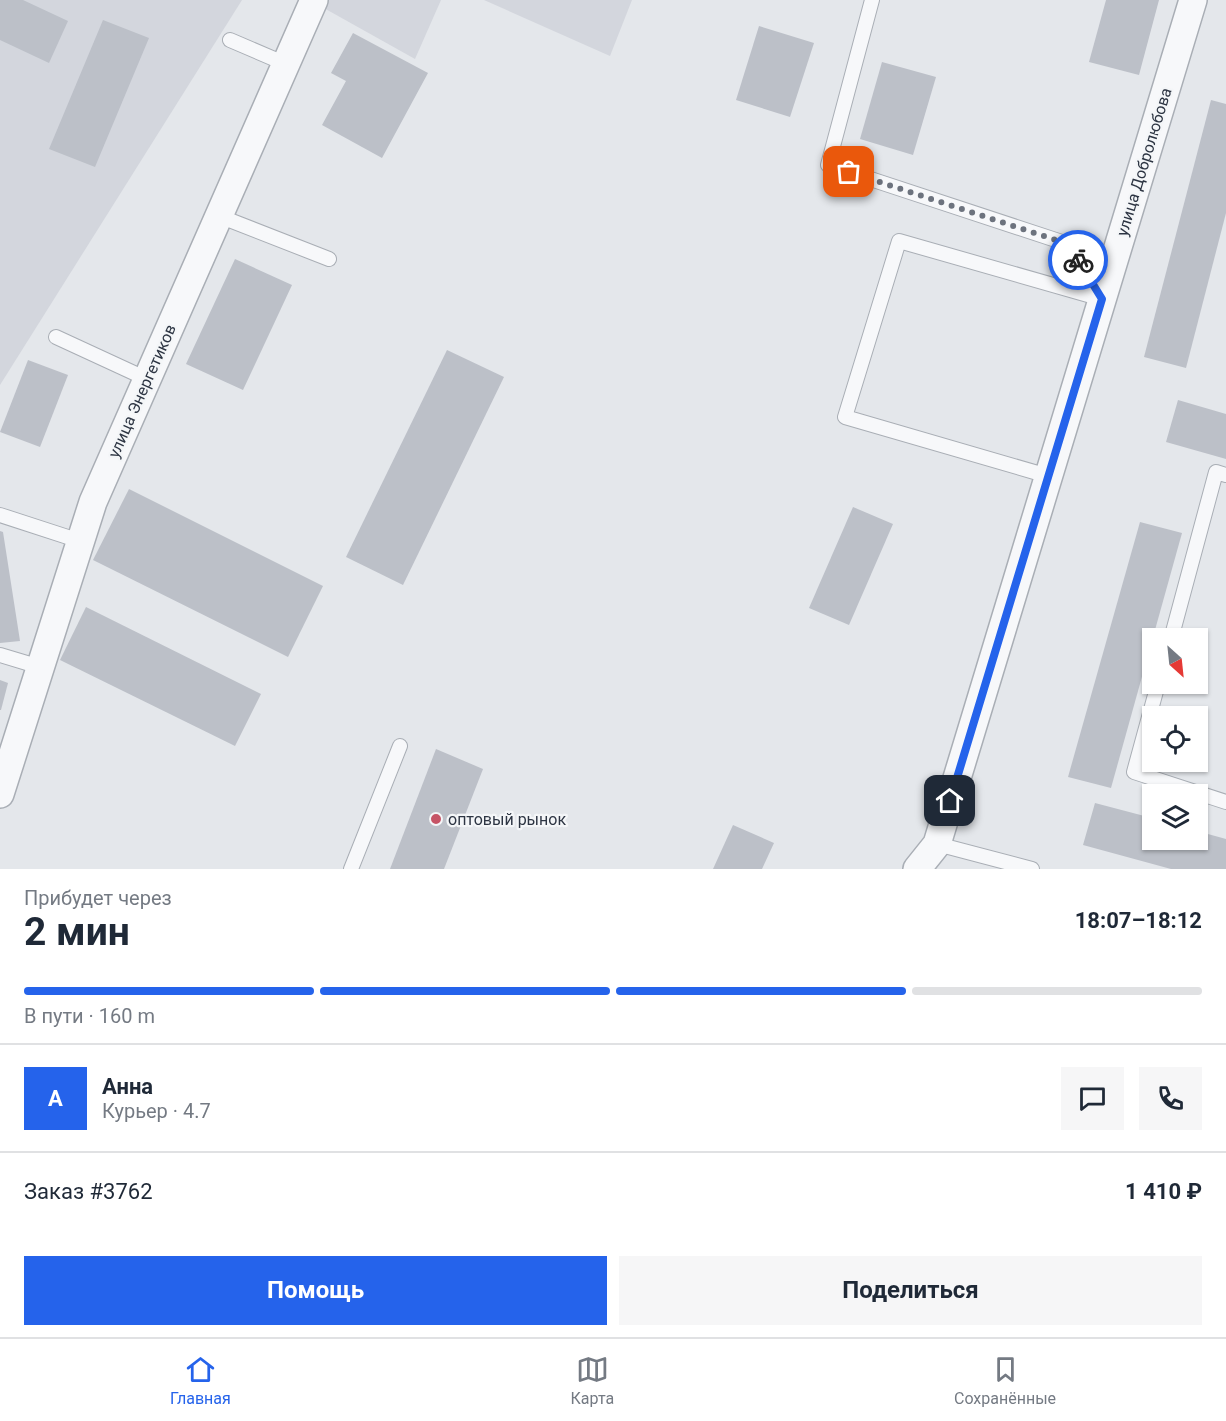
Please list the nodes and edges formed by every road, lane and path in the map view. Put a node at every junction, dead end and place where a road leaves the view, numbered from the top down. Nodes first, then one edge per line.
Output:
1 (314, 0) edge
2 (872, 0) edge
3 (1192, 0) edge
4 (230, 40) dead end
5 (286, 64) junction
6 (219, 216) junction
7 (328, 259) dead end
8 (1102, 299) junction
9 (56, 337) dead end
10 (147, 379) junction
11 (1226, 475) edge
12 (1048, 476) junction
13 (0, 515) edge
14 (80, 541) junction
15 (1174, 628) edge
16 (0, 655) edge
17 (40, 667) junction
18 (1155, 694) edge
19 (400, 746) dead end
20 (0, 794) edge
21 (1226, 802) edge
22 (937, 844) junction
23 (351, 869) edge
24 (917, 869) edge
25 (1032, 869) edge

1 - 5 street, улица Энергетиков
2 - 8 lane
3 - 8 street, улица Добролюбова
4 - 5 lane
5 - 6 street, улица Энергетиков
6 - 7 lane
6 - 10 street, улица Энергетиков
8 - 12 street, улица Добролюбова
8 - 12 lane
9 - 10 lane
10 - 14 street, улица Энергетиков
11 - 15 lane
12 - 22 street, улица Добролюбова
13 - 14 lane
14 - 17 street, улица Энергетиков
16 - 17 lane
17 - 20 street, улица Энергетиков
18 - 21 lane
19 - 23 lane
22 - 24 street, улица Добролюбова
22 - 25 lane

